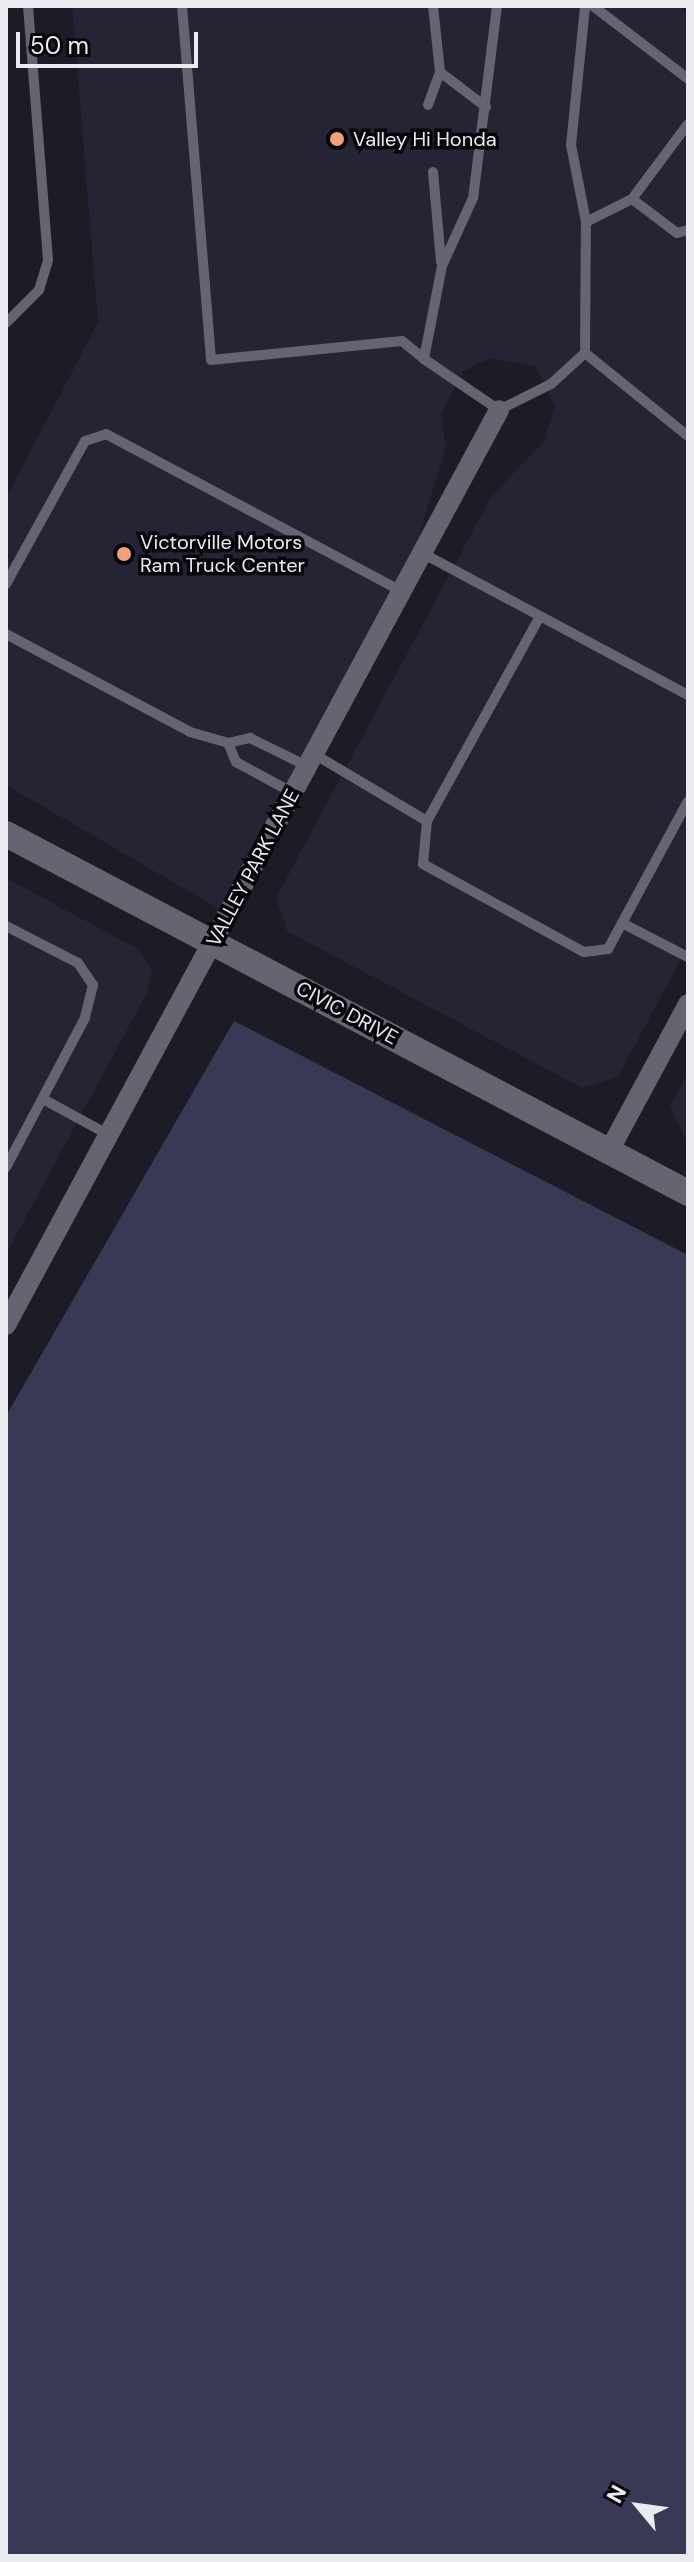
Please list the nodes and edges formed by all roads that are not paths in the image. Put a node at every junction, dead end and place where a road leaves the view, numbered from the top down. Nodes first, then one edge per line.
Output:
1 (28, 6) edge
2 (182, 6) edge
3 (433, 6) edge
4 (497, 6) edge
5 (585, 6) edge
6 (593, 6) edge
7 (440, 72) junction
8 (688, 79) edge
9 (428, 105) dead end
10 (486, 107) junction
11 (688, 124) edge
12 (433, 172) dead end
13 (632, 199) junction
14 (586, 222) junction
15 (688, 230) edge
16 (442, 266) junction
17 (6, 323) edge
18 (585, 353) junction
19 (424, 359) junction
20 (499, 410) junction
21 (688, 436) edge
22 (422, 553) junction
23 (6, 584) edge
24 (401, 591) junction
25 (539, 618) junction
26 (6, 634) edge
27 (688, 695) edge
28 (228, 743) junction
29 (311, 760) junction
30 (293, 793) junction
31 (688, 801) edge
32 (427, 821) junction
33 (6, 834) edge
34 (622, 923) junction
35 (6, 926) edge
36 (212, 943) junction
37 (688, 957) edge
38 (688, 1004) edge
39 (43, 1099) junction
40 (109, 1135) junction
41 (609, 1151) junction
42 (6, 1167) edge
43 (688, 1193) edge
44 (6, 1325) edge

1 - 17 lane
2 - 19 lane
3 - 7 lane
4 - 10 lane
5 - 14 lane
6 - 8 lane
7 - 9 lane
7 - 10 lane
10 - 16 lane
11 - 13 lane
12 - 16 lane
13 - 14 lane
13 - 15 lane
14 - 18 lane
16 - 19 lane
18 - 20 lane
18 - 21 lane
19 - 20 lane
20 - 22 street, VALLEY PARK LANE
22 - 24 street, VALLEY PARK LANE
22 - 25 lane
23 - 24 lane
24 - 29 street, VALLEY PARK LANE
25 - 27 lane
25 - 32 lane
26 - 28 lane
28 - 29 lane
28 - 30 lane
29 - 30 street, VALLEY PARK LANE
29 - 32 lane
30 - 36 street, VALLEY PARK LANE
31 - 34 lane
32 - 34 lane
33 - 36 street, CIVIC DRIVE
34 - 37 lane
35 - 39 lane
36 - 40 street, VALLEY PARK LANE
36 - 41 street, CIVIC DRIVE
38 - 41 street
39 - 40 lane
39 - 42 lane
40 - 44 street, VALLEY PARK LANE
41 - 43 street, CIVIC DRIVE

